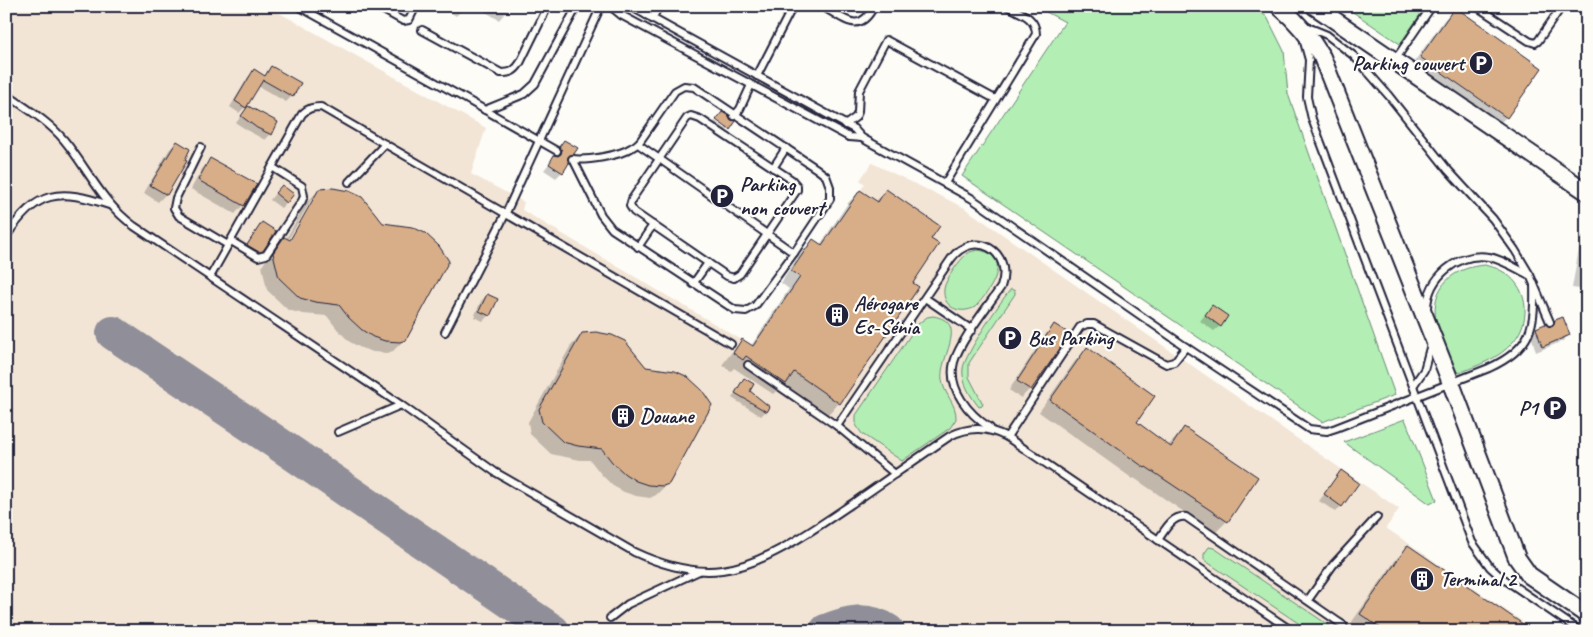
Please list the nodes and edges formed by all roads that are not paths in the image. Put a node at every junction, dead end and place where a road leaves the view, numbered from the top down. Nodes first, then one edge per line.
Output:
1 (298, 6) edge
2 (376, 6) edge
3 (416, 6) edge
4 (548, 6) edge
5 (601, 6) edge
6 (610, 6) edge
7 (630, 6) edge
8 (651, 6) edge
9 (659, 6) edge
10 (793, 6) edge
11 (822, 6) edge
12 (874, 6) edge
13 (1007, 6) edge
14 (1314, 6) edge
15 (1432, 6) edge
16 (1476, 6) edge
17 (1562, 6) edge
18 (574, 12) dead end
19 (1288, 14) edge
20 (649, 17) junction
21 (422, 30) dead end
22 (1394, 61) junction
23 (756, 76) junction
24 (752, 85) junction
25 (6, 94) edge
26 (995, 99) junction
27 (805, 103) junction
28 (485, 110) junction
29 (801, 111) junction
30 (735, 115) junction
31 (845, 125) junction
32 (862, 138) junction
33 (540, 142) junction
34 (385, 144) junction
35 (638, 144) junction
36 (201, 148) dead end
37 (786, 148) junction
38 (557, 151) dead end
39 (659, 159) junction
40 (272, 167) junction
41 (773, 168) junction
42 (350, 182) dead end
43 (945, 183) junction
44 (1587, 192) edge
45 (109, 205) junction
46 (505, 215) junction
47 (653, 225) junction
48 (767, 233) junction
49 (6, 237) edge
50 (230, 243) junction
51 (638, 247) junction
52 (794, 253) junction
53 (708, 263) junction
54 (1530, 275) junction
55 (210, 277) junction
56 (1534, 283) junction
57 (693, 284) junction
58 (925, 298) junction
59 (1550, 322) dead end
60 (1429, 327) junction
61 (972, 330) junction
62 (445, 332) dead end
63 (731, 344) dead end
64 (1186, 347) junction
65 (748, 365) dead end
66 (1451, 383) junction
67 (1413, 386) junction
68 (1417, 396) junction
69 (402, 405) junction
70 (837, 426) junction
71 (996, 431) junction
72 (338, 432) dead end
73 (1007, 437) junction
74 (896, 474) junction
75 (1377, 518) dead end
76 (1158, 540) junction
77 (699, 570) junction
78 (1308, 600) junction
79 (1587, 614) edge
80 (610, 618) dead end
81 (1292, 631) edge
82 (1345, 631) edge
83 (1580, 631) edge

1 - 28 lane
2 - 3 lane
4 - 21 lane
5 - 33 lane
6 - 24 lane
7 - 20 lane
8 - 20 lane
9 - 20 lane
10 - 23 lane
11 - 12 lane
13 - 26 lane
14 - 22 street
15 - 22 lane
16 - 17 lane
18 - 28 lane
19 - 54 lane
19 - 60 street
19 - 67 lane
20 - 23 lane
22 - 44 street
23 - 27 lane
24 - 29 lane
24 - 30 lane
25 - 45 lane
26 - 31 lane
26 - 43 lane
27 - 29 lane
27 - 31 lane
28 - 33 lane
29 - 32 lane
30 - 35 lane
30 - 37 lane
31 - 32 lane
32 - 43 lane
33 - 38 lane
33 - 46 lane
34 - 40 lane
34 - 42 lane
34 - 46 lane
35 - 39 lane
35 - 51 lane
36 - 50 lane
37 - 41 lane
37 - 52 lane
39 - 41 lane
39 - 47 lane
39 - 48 lane
40 - 50 lane
40 - 50 lane
41 - 48 lane
43 - 64 lane
45 - 49 lane
45 - 55 lane
46 - 62 lane
46 - 63 lane
47 - 51 lane
47 - 53 lane
48 - 52 lane
48 - 53 lane
50 - 55 lane
51 - 57 lane
52 - 57 lane
53 - 57 lane
54 - 56 lane
54 - 60 lane
55 - 69 lane
56 - 59 lane
56 - 66 lane
58 - 61 lane
58 - 61 lane
58 - 70 lane
60 - 66 street
60 - 67 lane
61 - 71 lane
64 - 68 lane
64 - 73 lane
65 - 70 lane
66 - 68 lane
66 - 79 street
67 - 68 lane
68 - 83 lane
69 - 72 lane
69 - 77 lane
70 - 74 lane
71 - 73 lane
71 - 74 lane
73 - 76 lane
74 - 77 lane
75 - 78 lane
76 - 78 lane
76 - 81 lane
77 - 80 lane
78 - 82 lane

